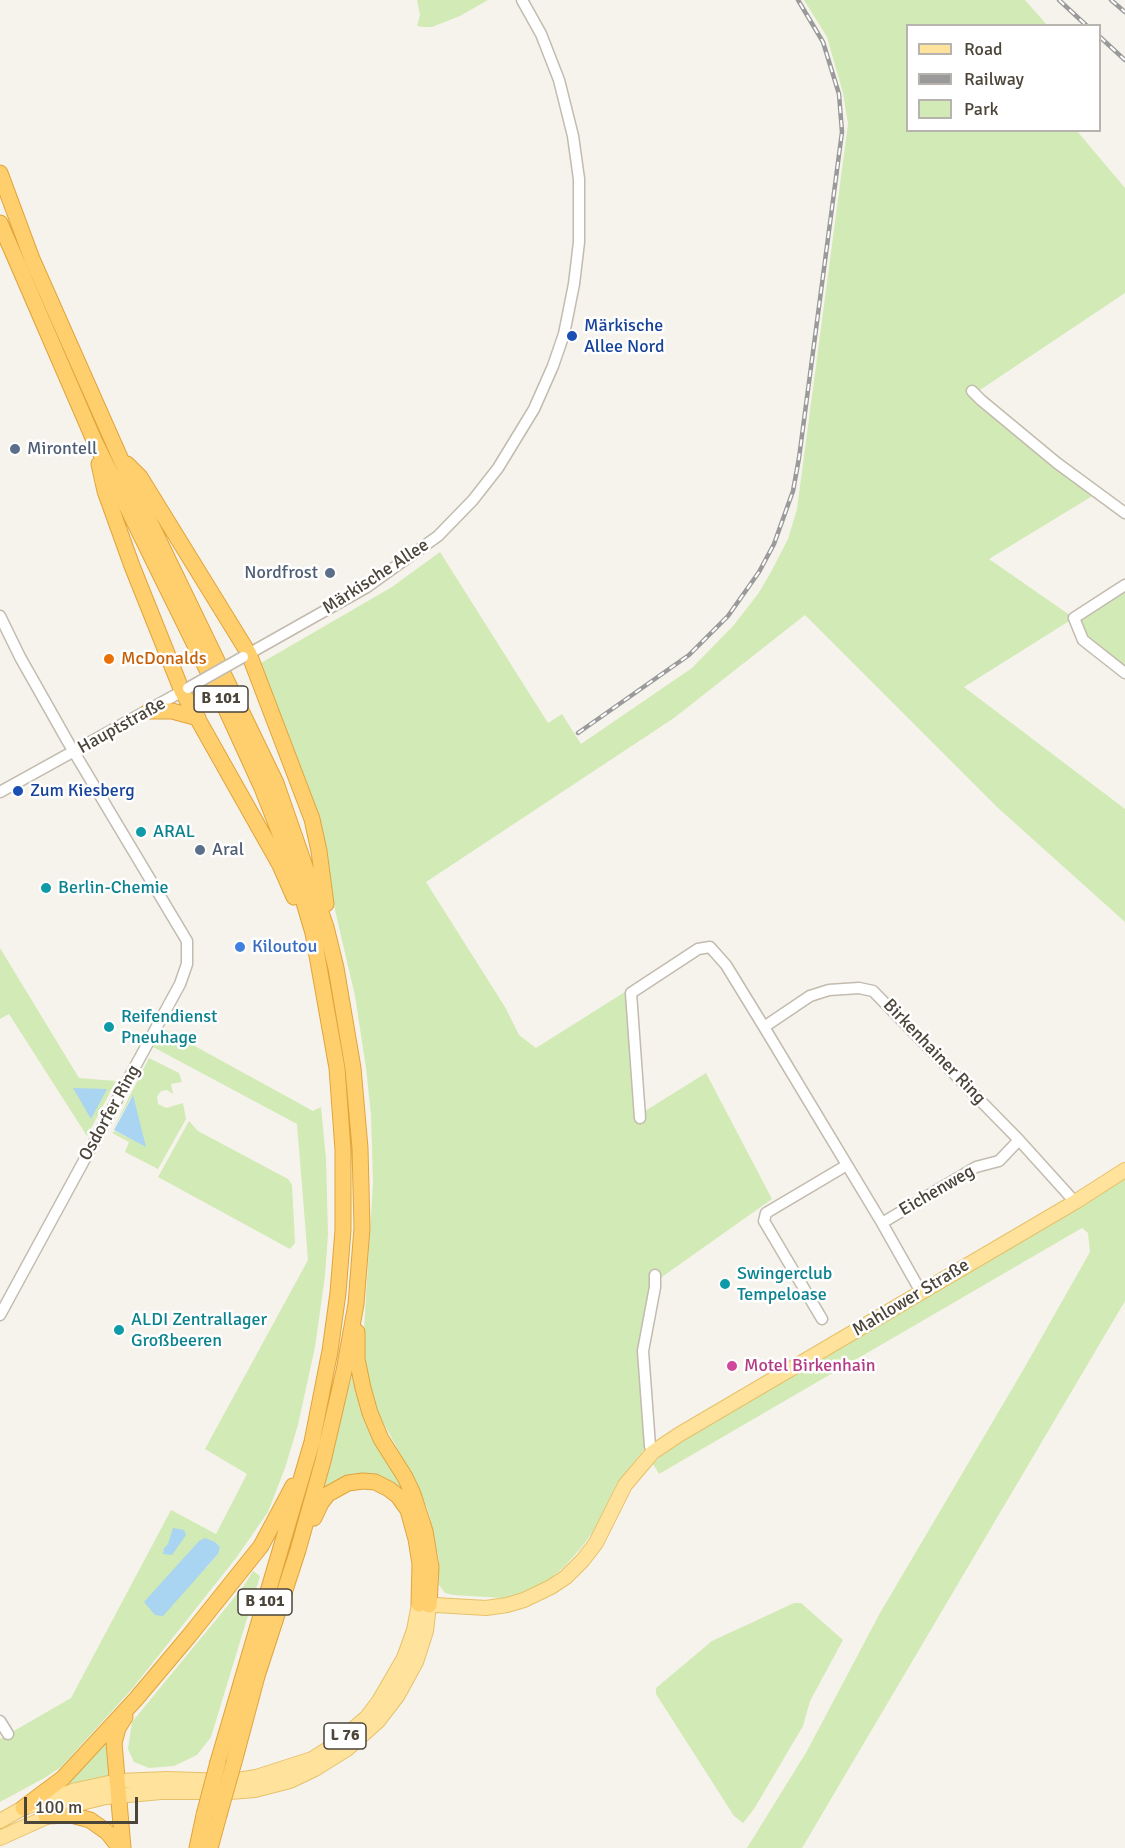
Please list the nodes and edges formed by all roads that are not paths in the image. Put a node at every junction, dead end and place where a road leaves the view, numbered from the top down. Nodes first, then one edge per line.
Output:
1 (522, 0) edge
2 (0, 173) edge
3 (0, 223) edge
4 (972, 391) dead end
5 (94, 440) junction
6 (122, 460) junction
7 (1125, 513) edge
8 (1125, 585) edge
9 (0, 616) edge
10 (246, 656) junction
11 (1125, 674) edge
12 (185, 690) junction
13 (149, 711) junction
14 (198, 718) junction
15 (75, 752) junction
16 (0, 792) edge
17 (326, 927) junction
18 (320, 968) junction
19 (764, 1027) junction
20 (640, 1118) dead end
21 (1019, 1140) junction
22 (848, 1166) junction
23 (1125, 1170) edge
24 (1075, 1202) junction
25 (882, 1223) junction
26 (655, 1275) dead end
27 (921, 1292) junction
28 (356, 1304) junction
29 (0, 1314) edge
30 (822, 1319) dead end
31 (312, 1442) junction
32 (653, 1452) junction
33 (298, 1550) junction
34 (424, 1604) junction
35 (136, 1699) junction
36 (0, 1721) edge
37 (8, 1734) dead end
38 (226, 1762) junction
39 (118, 1788) junction
40 (23, 1808) junction
41 (211, 1815) junction
42 (46, 1816) junction
43 (0, 1821) edge
44 (0, 1838) edge
45 (122, 1848) edge
46 (197, 1848) edge
47 (210, 1848) edge

1 - 10 street, Märkische Allee
2 - 6 highway, B 101
3 - 5 highway, B 101
4 - 7 street
5 - 12 highway
5 - 18 highway, B 101
6 - 10 highway
6 - 17 highway, B 101
8 - 11 street
9 - 15 street
10 - 12 street, Hauptstraße, bridge
10 - 17 highway
12 - 13 street, Hauptstraße
12 - 14 highway
13 - 14 highway
13 - 15 street, Hauptstraße
14 - 18 highway
15 - 16 street, Hauptstraße
15 - 29 street, Osdorfer Ring
17 - 28 highway, B 101
18 - 31 highway, B 101
19 - 20 street
19 - 21 street, Birkenhainer Ring
19 - 22 street
21 - 24 street, Birkenhainer Ring
21 - 25 street, Eichenweg
22 - 25 street
22 - 30 street
23 - 24 main road, Mahlower Straße
24 - 27 main road, Mahlower Straße
25 - 27 street
26 - 32 street
27 - 32 main road, Mahlower Straße
28 - 33 highway, B 101
28 - 34 highway
31 - 35 highway
31 - 38 highway, B 101
32 - 34 main road, Mahlower Straße
33 - 34 highway
33 - 38 highway, B 101
34 - 39 main road, L 76
35 - 39 highway
35 - 40 highway
36 - 37 street
38 - 41 highway, B 101, bridge
39 - 40 main road, L 76
39 - 42 main road, L 76
39 - 45 highway
40 - 43 main road, L 76
41 - 46 highway, B 101
41 - 47 highway, B 101
42 - 44 main road, L 76
42 - 45 highway

